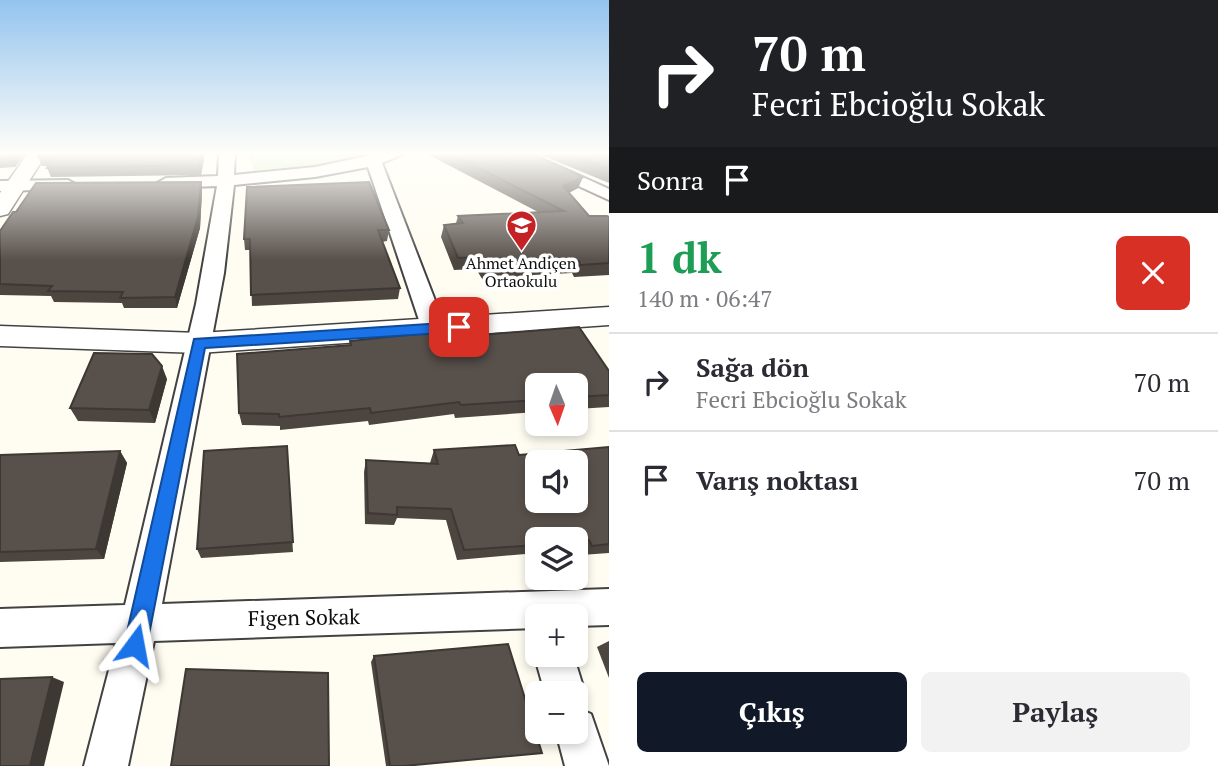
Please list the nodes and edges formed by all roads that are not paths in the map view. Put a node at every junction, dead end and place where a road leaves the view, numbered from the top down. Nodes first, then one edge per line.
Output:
1 (7, 189) edge
2 (224, 189) edge
3 (384, 189) edge
4 (0, 209) edge
5 (609, 316) edge
6 (434, 329) junction
7 (0, 336) edge
8 (199, 343) junction
9 (609, 607) edge
10 (588, 609) edge
11 (525, 613) edge
12 (141, 621) junction
13 (0, 628) edge
14 (580, 744) edge
15 (106, 766) edge
16 (587, 766) edge

1 - 4 street
2 - 8 street
3 - 6 street
5 - 6 street
6 - 8 street
7 - 8 street
8 - 12 street
9 - 10 street, Figen Sokak
11 - 12 street, Figen Sokak
12 - 13 street, Figen Sokak
12 - 15 street
14 - 16 street

